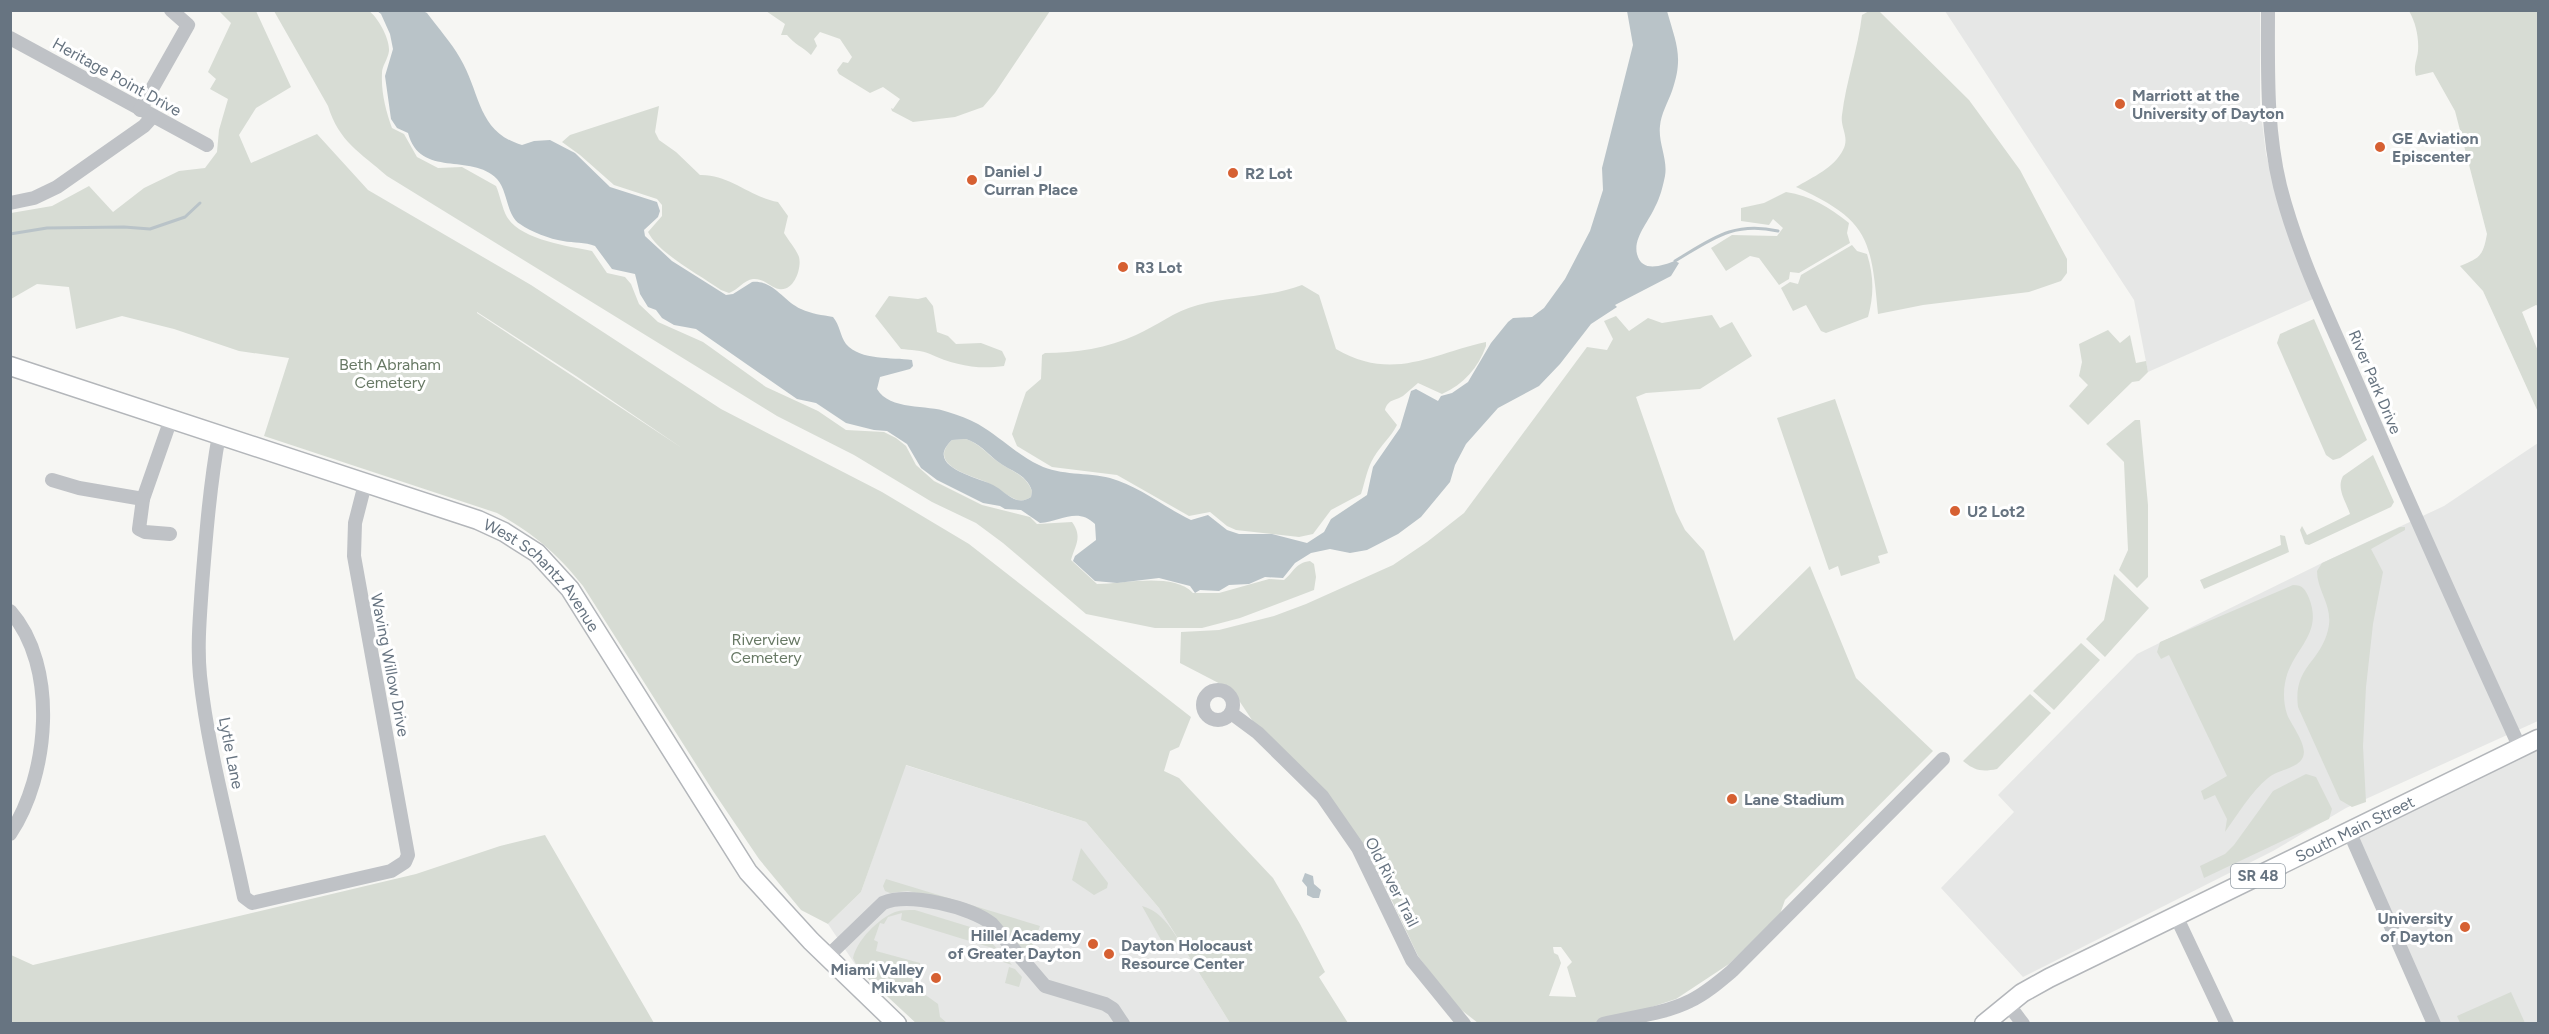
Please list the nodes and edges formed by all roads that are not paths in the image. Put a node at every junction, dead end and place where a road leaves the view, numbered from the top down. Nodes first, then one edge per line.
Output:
1 (171, 10) edge
2 (2268, 10) edge
3 (10, 38) edge
4 (147, 113) junction
5 (207, 145) dead end
6 (10, 203) edge
7 (10, 366) edge
8 (171, 419) junction
9 (219, 435) junction
10 (52, 480) dead end
11 (365, 483) junction
12 (143, 499) junction
13 (170, 534) dead end
14 (10, 611) edge
15 (1231, 713) dead end
16 (2538, 739) edge
17 (2520, 748) junction
18 (1943, 759) dead end
19 (2349, 831) junction
20 (10, 834) edge
21 (408, 852) joint
22 (2176, 916) junction
23 (827, 957) junction
24 (2008, 1004) junction
25 (897, 1023) edge
26 (1123, 1023) edge
27 (1464, 1023) edge
28 (1603, 1023) edge
29 (1984, 1023) edge
30 (2023, 1023) edge
31 (2227, 1023) edge
32 (2434, 1023) edge

1 - 4 street
2 - 17 street, River Park Drive
3 - 4 street, Heritage Point Drive
4 - 5 street, Heritage Point Drive
4 - 6 street
7 - 8 main road, West Schantz Avenue
8 - 9 main road, West Schantz Avenue
8 - 12 street
9 - 11 main road, West Schantz Avenue
9 - 21 street, Lytle Lane
10 - 12 street
11 - 21 street, Waving Willow Drive
11 - 23 main road, West Schantz Avenue
12 - 13 street
14 - 20 street
15 - 27 street, Old River Trail
16 - 17 main road, South Main Street / SR 48
17 - 19 main road, South Main Street / SR 48
18 - 28 street
19 - 22 main road, South Main Street / SR 48
19 - 32 street
22 - 24 main road, South Main Street / SR 48
22 - 31 street
23 - 25 main road, West Schantz Avenue
23 - 26 street
24 - 29 main road, South Main Street / SR 48
24 - 30 street

